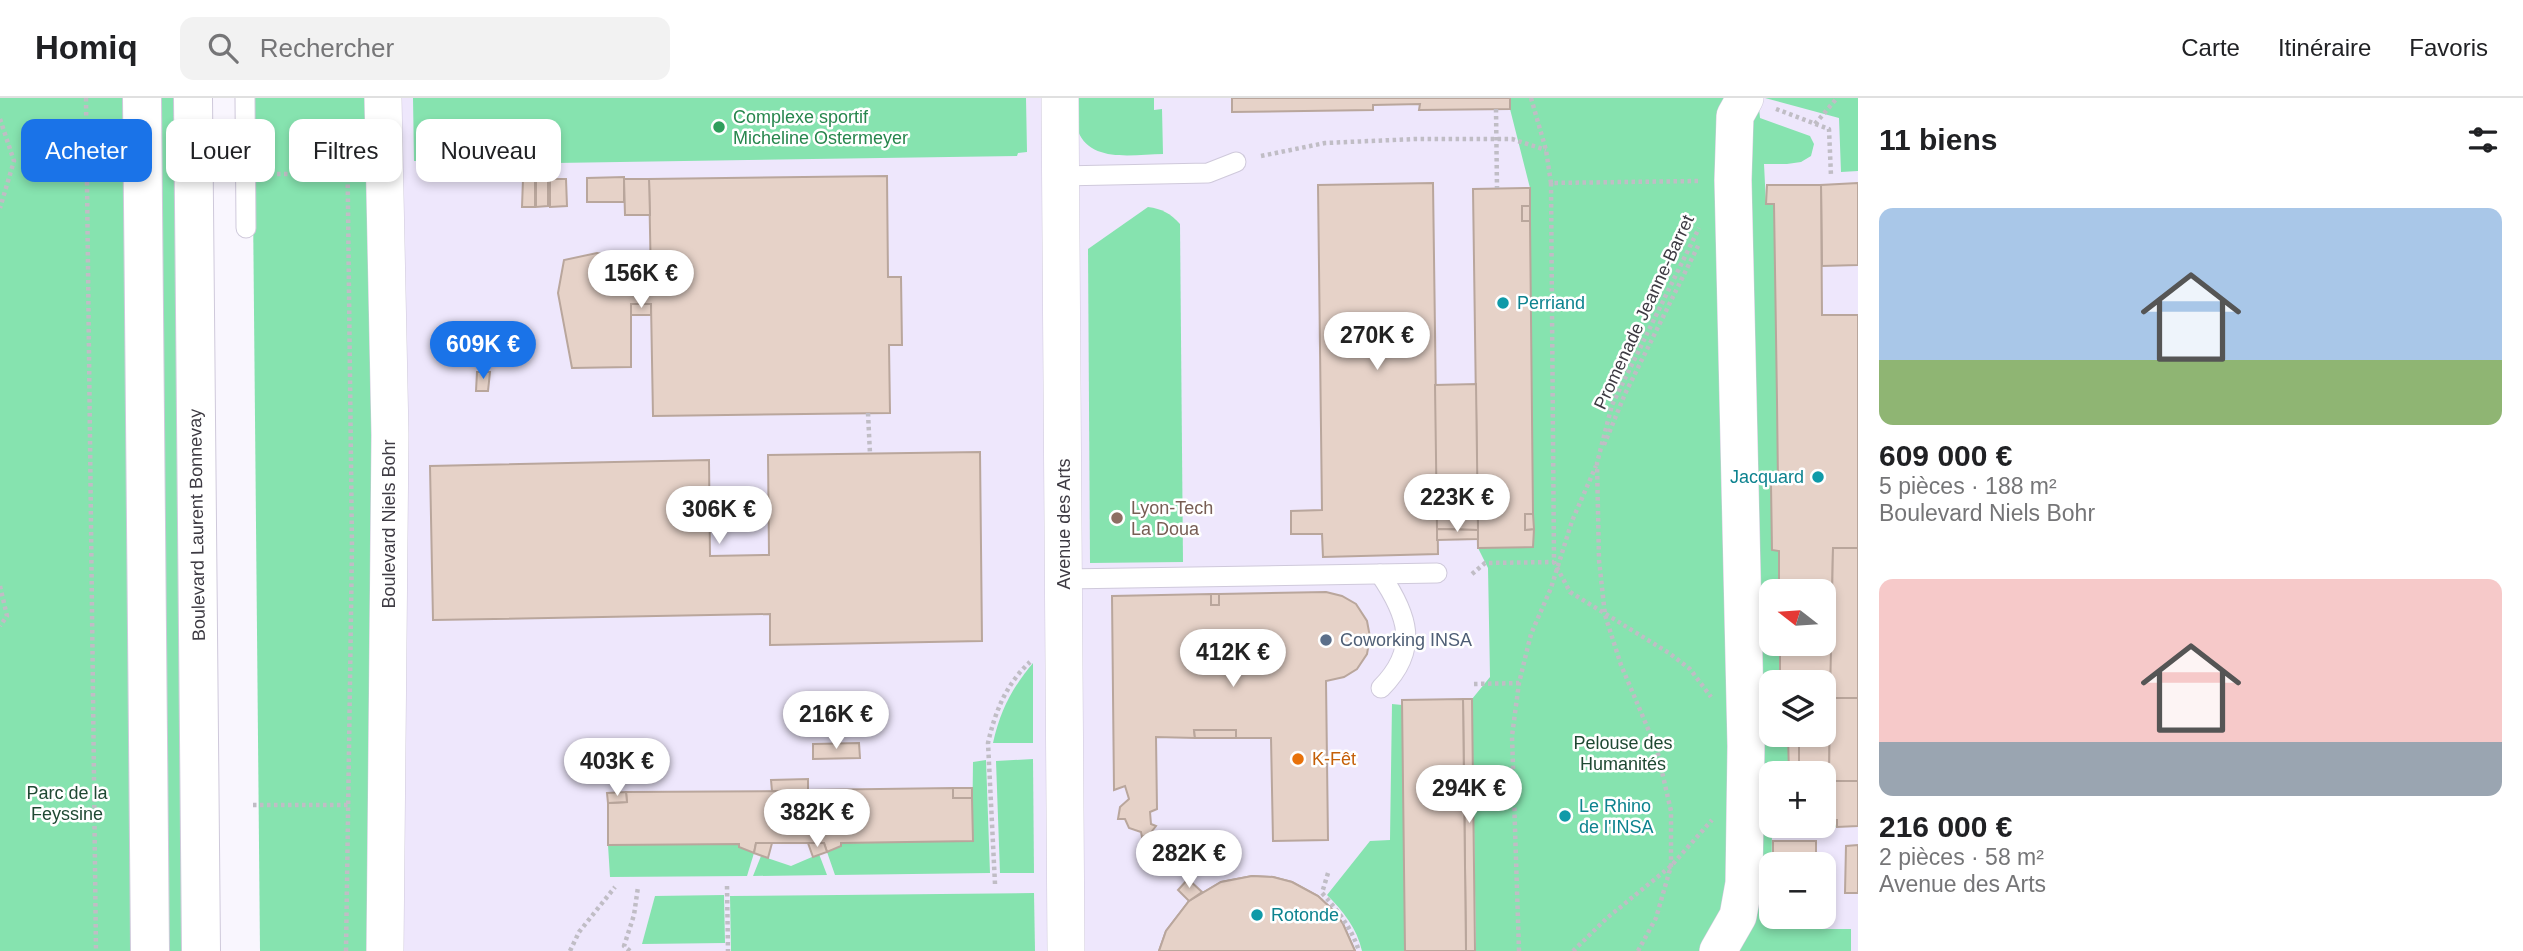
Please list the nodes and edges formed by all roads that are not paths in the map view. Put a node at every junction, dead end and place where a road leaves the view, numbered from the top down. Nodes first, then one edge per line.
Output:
1 (142, 98) edge
2 (193, 98) edge
3 (245, 98) edge
4 (383, 98) edge
5 (1060, 98) edge
6 (1745, 98) edge
7 (1236, 162) road end
8 (1061, 176) junction
9 (246, 228) dead end
10 (1437, 573) dead end
11 (1380, 575) junction
12 (1065, 579) junction
13 (1381, 688) dead end
14 (150, 951) edge
15 (201, 951) edge
16 (385, 951) edge
17 (1066, 951) edge
18 (1718, 951) edge

1 - 14 main road
2 - 15 main road, Boulevard Laurent Bonnevay
3 - 9 lane
4 - 16 street, Boulevard Niels Bohr
5 - 8 street, Avenue des Arts
6 - 18 street
7 - 8 lane
8 - 12 street, Avenue des Arts
10 - 11 lane
11 - 12 lane
11 - 13 lane
12 - 17 street, Avenue des Arts

